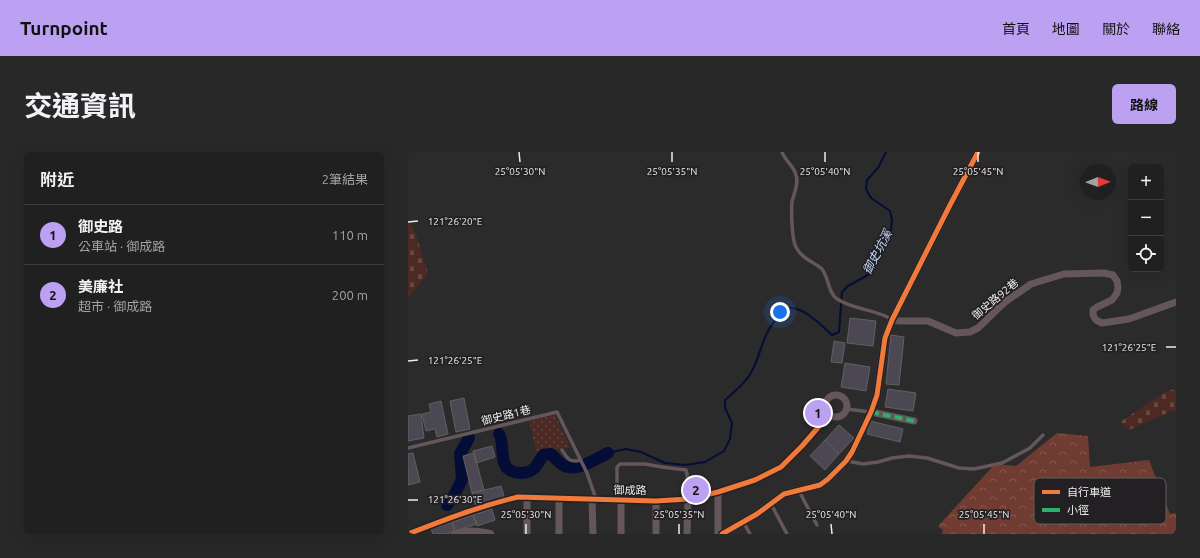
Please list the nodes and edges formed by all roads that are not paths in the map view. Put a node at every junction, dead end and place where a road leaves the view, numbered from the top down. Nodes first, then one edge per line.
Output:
1 (782, 152) edge
2 (978, 152) edge
3 (1176, 302) edge
4 (892, 320) junction
5 (847, 409) junction
6 (871, 412) junction
7 (829, 415) junction
8 (914, 421) dead end
9 (1043, 435) dead end
10 (408, 448) edge
11 (562, 450) dead end
12 (581, 460) junction
13 (846, 461) junction
14 (798, 491) junction
15 (718, 492) junction
16 (527, 497) junction
17 (559, 498) junction
18 (594, 499) junction
19 (688, 499) junction
20 (619, 500) junction
21 (656, 501) junction
22 (771, 504) junction
23 (744, 522) junction
24 (817, 526) dead end
25 (408, 534) edge
26 (455, 534) edge
27 (490, 534) edge
28 (527, 534) edge
29 (559, 534) edge
30 (593, 534) edge
31 (621, 534) edge
32 (656, 534) edge
33 (687, 534) edge
34 (718, 534) edge
35 (722, 534) edge
36 (750, 534) edge
37 (788, 534) edge

1 - 4 lane
2 - 4 street
3 - 4 street, 御史路92巷
4 - 6 street
5 - 6 lane
5 - 7 street
5 - 7 street
6 - 8 street
6 - 13 street
7 - 15 street, 御成路
9 - 13 lane
10 - 12 lane, 御史路1巷
11 - 12 lane
12 - 18 lane
13 - 14 street
14 - 22 street
14 - 24 lane
15 - 19 street, 御成路
15 - 34 street
16 - 17 street, 御成路
16 - 25 street, 御成路
16 - 28 street
17 - 18 street, 御成路
17 - 29 street
18 - 20 street, 御成路
18 - 30 street
19 - 20 lane
19 - 21 street, 御成路
19 - 33 street
20 - 21 street, 御成路
20 - 31 street
21 - 32 street
22 - 23 street
22 - 37 lane
23 - 35 street
23 - 36 lane
26 - 27 street

